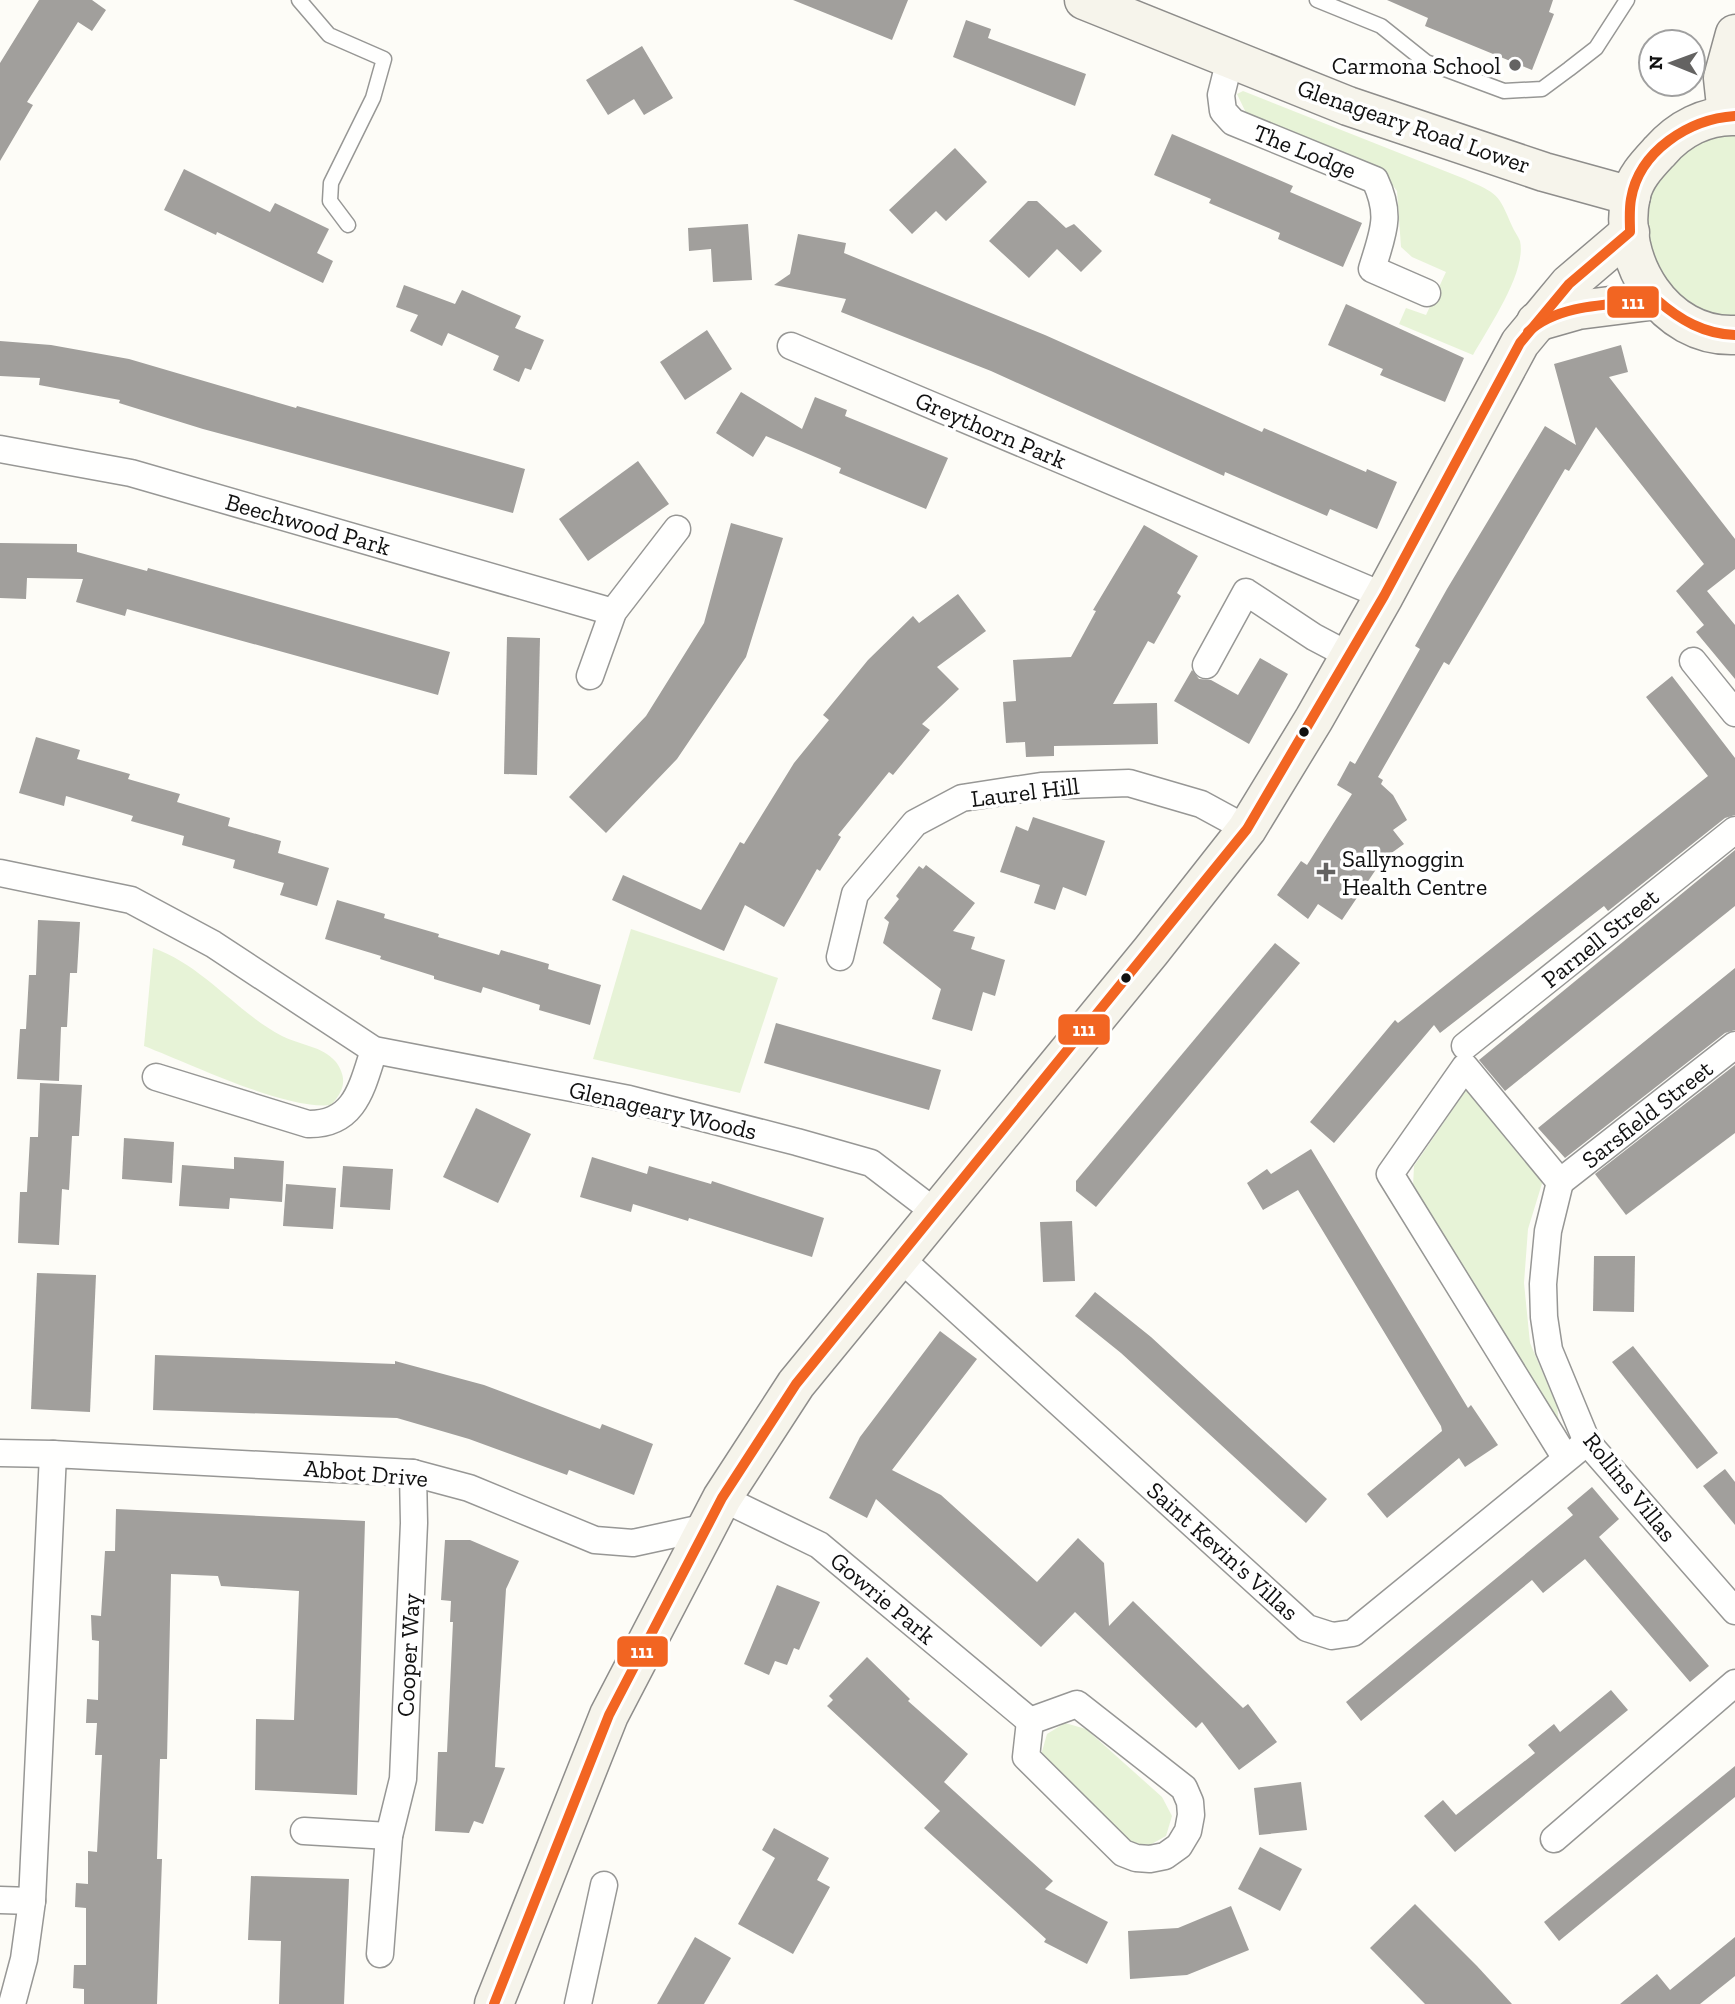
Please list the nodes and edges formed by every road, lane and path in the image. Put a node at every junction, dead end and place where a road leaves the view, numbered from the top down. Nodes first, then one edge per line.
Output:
1 (299, 0) edge
2 (1084, 0) edge
3 (1317, 0) edge
4 (1627, 0) edge
5 (1735, 34) edge
6 (1230, 59) junction
7 (1731, 116) edge
8 (1630, 214) junction
9 (348, 225) dead end
10 (1427, 293) dead end
11 (1657, 300) junction
12 (1536, 322) junction
13 (1735, 335) edge
14 (791, 346) dead end
15 (0, 449) edge
16 (677, 529) dead end
17 (1384, 596) junction
18 (613, 612) junction
19 (1350, 656) junction
20 (1693, 661) dead end
21 (1206, 665) dead end
22 (590, 676) dead end
23 (1735, 713) edge
24 (1247, 829) junction
25 (1735, 830) edge
26 (0, 873) edge
27 (840, 957) dead end
28 (1735, 1045) edge
29 (374, 1050) junction
30 (1465, 1057) junction
31 (156, 1077) dead end
32 (1560, 1182) junction
33 (935, 1212) junction
34 (899, 1257) junction
35 (1576, 1449) junction
36 (0, 1453) edge
37 (53, 1454) junction
38 (413, 1473) junction
39 (714, 1512) junction
40 (1735, 1611) edge
41 (1735, 1683) edge
42 (1030, 1721) junction
43 (304, 1831) dead end
44 (389, 1836) junction
45 (1554, 1839) dead end
46 (604, 1885) dead end
47 (0, 1900) edge
48 (32, 1901) junction
49 (380, 1954) dead end
50 (12, 2004) edge
51 (494, 2004) edge
52 (578, 2004) edge

1 - 9 lane
2 - 6 main road, Glenageary Road Lower
3 - 4 lane
5 - 7 main road
6 - 8 main road, Glenageary Road Lower
6 - 10 street, The Lodge
7 - 8 main road
8 - 11 main road
8 - 12 main road
11 - 12 main road
11 - 13 main road
12 - 17 main road
14 - 17 street, Greythorn Park
15 - 18 street, Beechwood Park
16 - 18 street
17 - 19 main road
18 - 22 street
19 - 21 street
19 - 24 main road
20 - 23 street
24 - 27 street, Laurel Hill
24 - 33 main road
25 - 30 street, Parnell Street
26 - 29 street, Glenageary Woods
28 - 32 street, Sarsfield Street
29 - 31 street
29 - 33 street, Glenageary Woods
30 - 32 street
30 - 35 street
32 - 35 street, Rollins Villas
33 - 34 main road
34 - 35 street, Saint Kevin's Villas
34 - 39 main road
35 - 40 street, Rollins Villas
36 - 37 street, Abbot Drive
37 - 38 street, Abbot Drive
37 - 48 street
38 - 39 street, Abbot Drive
38 - 44 street, Cooper Way
39 - 42 street, Gowrie Park
39 - 51 main road
41 - 45 street
42 - 42 street
43 - 44 street
44 - 49 street, Cooper Way
46 - 52 street
47 - 48 street
48 - 50 street

